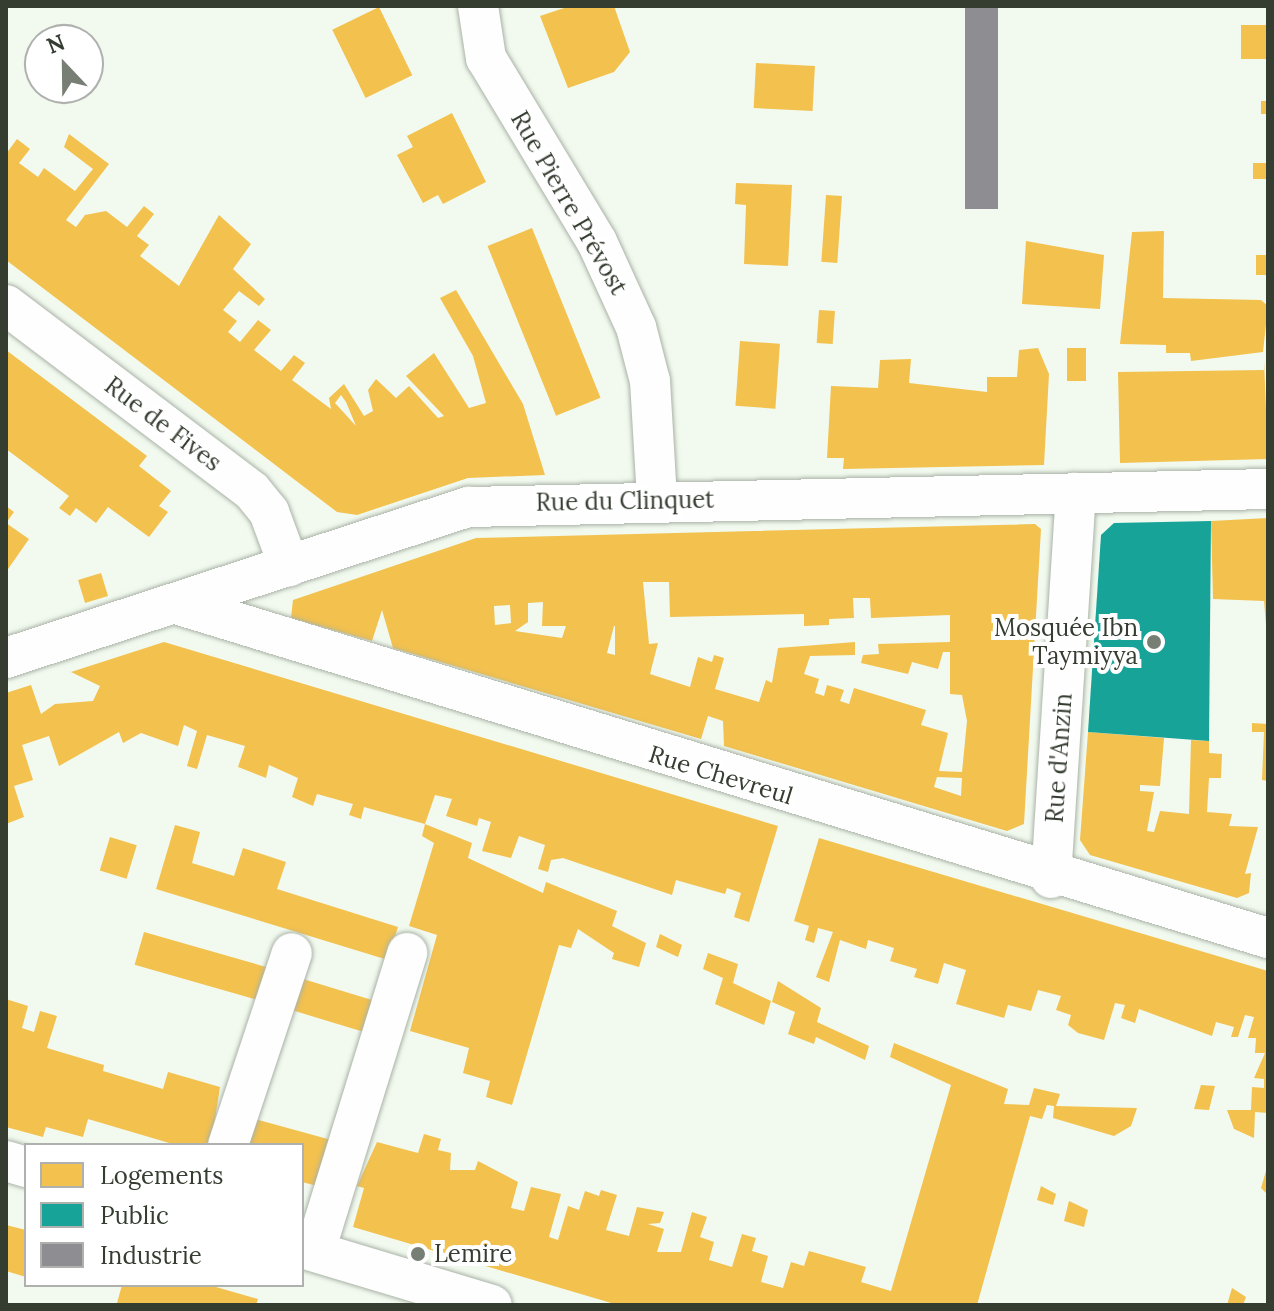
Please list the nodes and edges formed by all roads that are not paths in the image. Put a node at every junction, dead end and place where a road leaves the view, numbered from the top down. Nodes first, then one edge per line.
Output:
1 (478, 6) edge
2 (6, 305) edge
3 (1268, 489) edge
4 (1076, 493) junction
5 (657, 500) junction
6 (289, 566) junction
7 (176, 604) junction
8 (6, 658) edge
9 (1051, 878) junction
10 (1268, 938) edge
11 (292, 953) dead end
12 (407, 953) dead end
13 (229, 1143) edge
14 (308, 1250) edge
15 (469, 1302) edge

1 - 5 street, Rue Pierre Prévost
2 - 6 street, Rue de Fives
3 - 4 street, Rue du Clinquet
4 - 5 street, Rue du Clinquet
4 - 9 street, Rue d'Anzin
5 - 6 street, Rue du Clinquet
6 - 7 street, Rue du Clinquet
7 - 8 street, Rue du Clinquet
7 - 9 street, Rue Chevreul
9 - 10 street, Rue Chevreul
11 - 13 street
12 - 14 street
14 - 15 street

